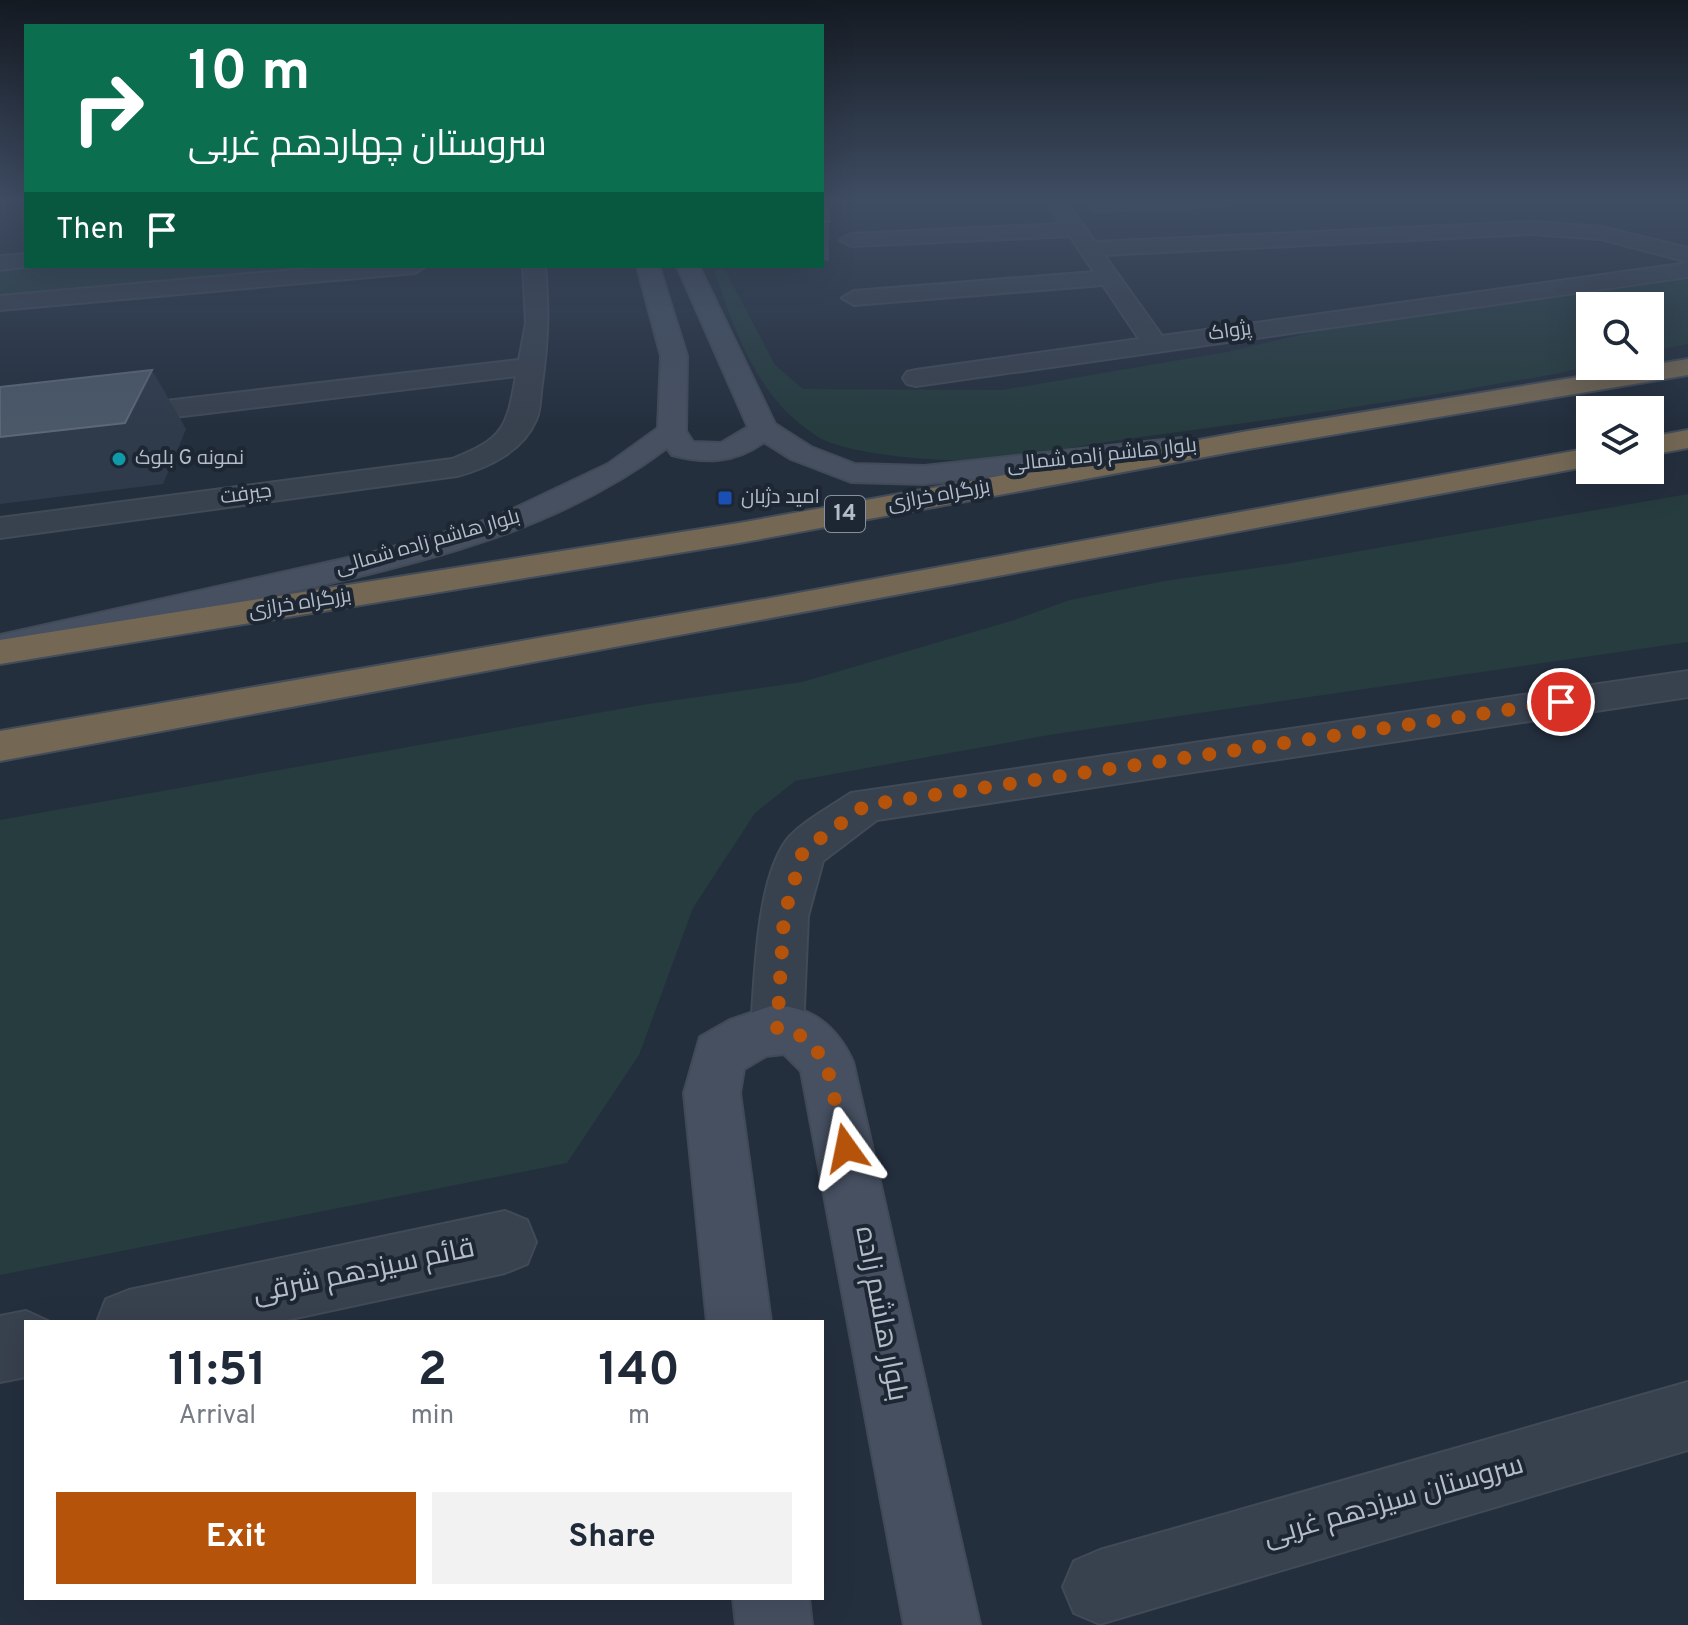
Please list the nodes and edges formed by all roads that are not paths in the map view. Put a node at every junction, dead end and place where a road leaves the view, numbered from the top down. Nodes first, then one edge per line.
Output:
1 (305, 276) edge
2 (535, 276) edge
3 (651, 276) edge
4 (693, 276) edge
5 (1645, 276) edge
6 (1108, 278) joint
7 (854, 298) dead end
8 (0, 303) edge
9 (1154, 343) junction
10 (532, 366) junction
11 (1688, 367) edge
12 (916, 378) dead end
13 (0, 429) edge
14 (763, 429) junction
15 (672, 431) junction
16 (1688, 439) edge
17 (1248, 440) junction
18 (1664, 443) edge
19 (1576, 460) edge
20 (0, 528) edge
21 (0, 649) edge
22 (1688, 684) edge
23 (0, 746) edge
24 (777, 1029) junction
25 (505, 1242) dead end
26 (138, 1320) edge
27 (739, 1320) edge
28 (24, 1344) edge
29 (0, 1349) edge
30 (1688, 1416) edge
31 (1100, 1587) dead end
32 (771, 1600) edge
33 (774, 1625) edge
34 (942, 1625) edge

1 - 8 street
2 - 10 street
3 - 15 street
4 - 14 street
5 - 9 street, پژواک
6 - 7 street
6 - 9 street
9 - 12 street, پژواک
10 - 13 street
10 - 20 street, جيرفت
11 - 17 highway, بزرگراه خرازی / 14
14 - 15 street
14 - 17 street, بلوار هاشم زاده شمالی
15 - 21 street, بلوار هاشم زاده شمالی
16 - 18 highway
17 - 21 highway, بزرگراه خرازی / 14
19 - 23 highway
22 - 24 street
24 - 27 street
24 - 34 street, بلوار هاشم زاده
25 - 26 street, قائم سیزدهم شرقی
28 - 29 street
30 - 31 street, سروستان سیزدهم غربی
32 - 33 street

